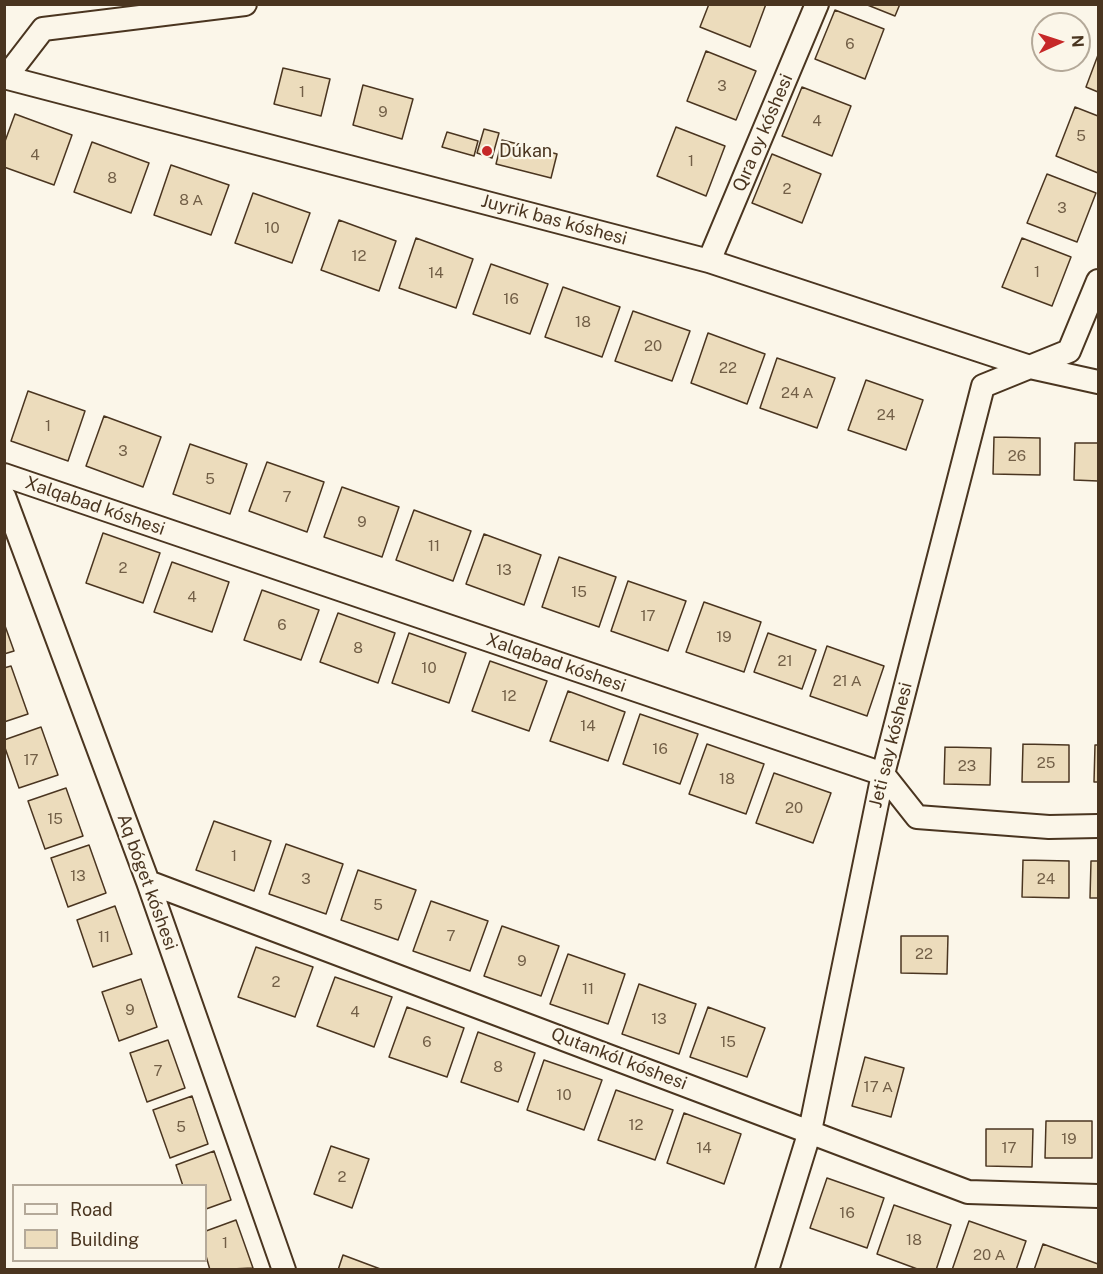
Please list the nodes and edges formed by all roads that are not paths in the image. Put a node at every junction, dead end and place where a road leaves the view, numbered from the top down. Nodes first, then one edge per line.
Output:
1 (245, 4) edge
2 (817, 4) edge
3 (5, 77) edge
4 (709, 261) junction
5 (1098, 281) edge
6 (1030, 367) junction
7 (1098, 381) edge
8 (4, 476) edge
9 (4, 496) edge
10 (883, 774) junction
11 (1098, 826) edge
12 (148, 882) junction
13 (810, 1131) junction
14 (1098, 1196) edge
15 (284, 1269) edge
16 (766, 1269) edge

1 - 3 street
2 - 4 street, Qıra oy kóshesi
3 - 4 street, Juyrik bas kóshesi
4 - 6 street, Juyrik bas kóshesi
5 - 6 street, Jeti say kóshesi
6 - 7 street, Juyrik bas kóshesi
6 - 10 street, Jeti say kóshesi
8 - 10 street, Xalqabad kóshesi
9 - 12 street, Aq bóget kóshesi
10 - 11 street
10 - 13 street, Jeti say kóshesi
12 - 13 street, Qutankól kóshesi
12 - 15 street, Aq bóget kóshesi
13 - 14 street, Qutankól kóshesi
13 - 16 street, Jeti say kóshesi

